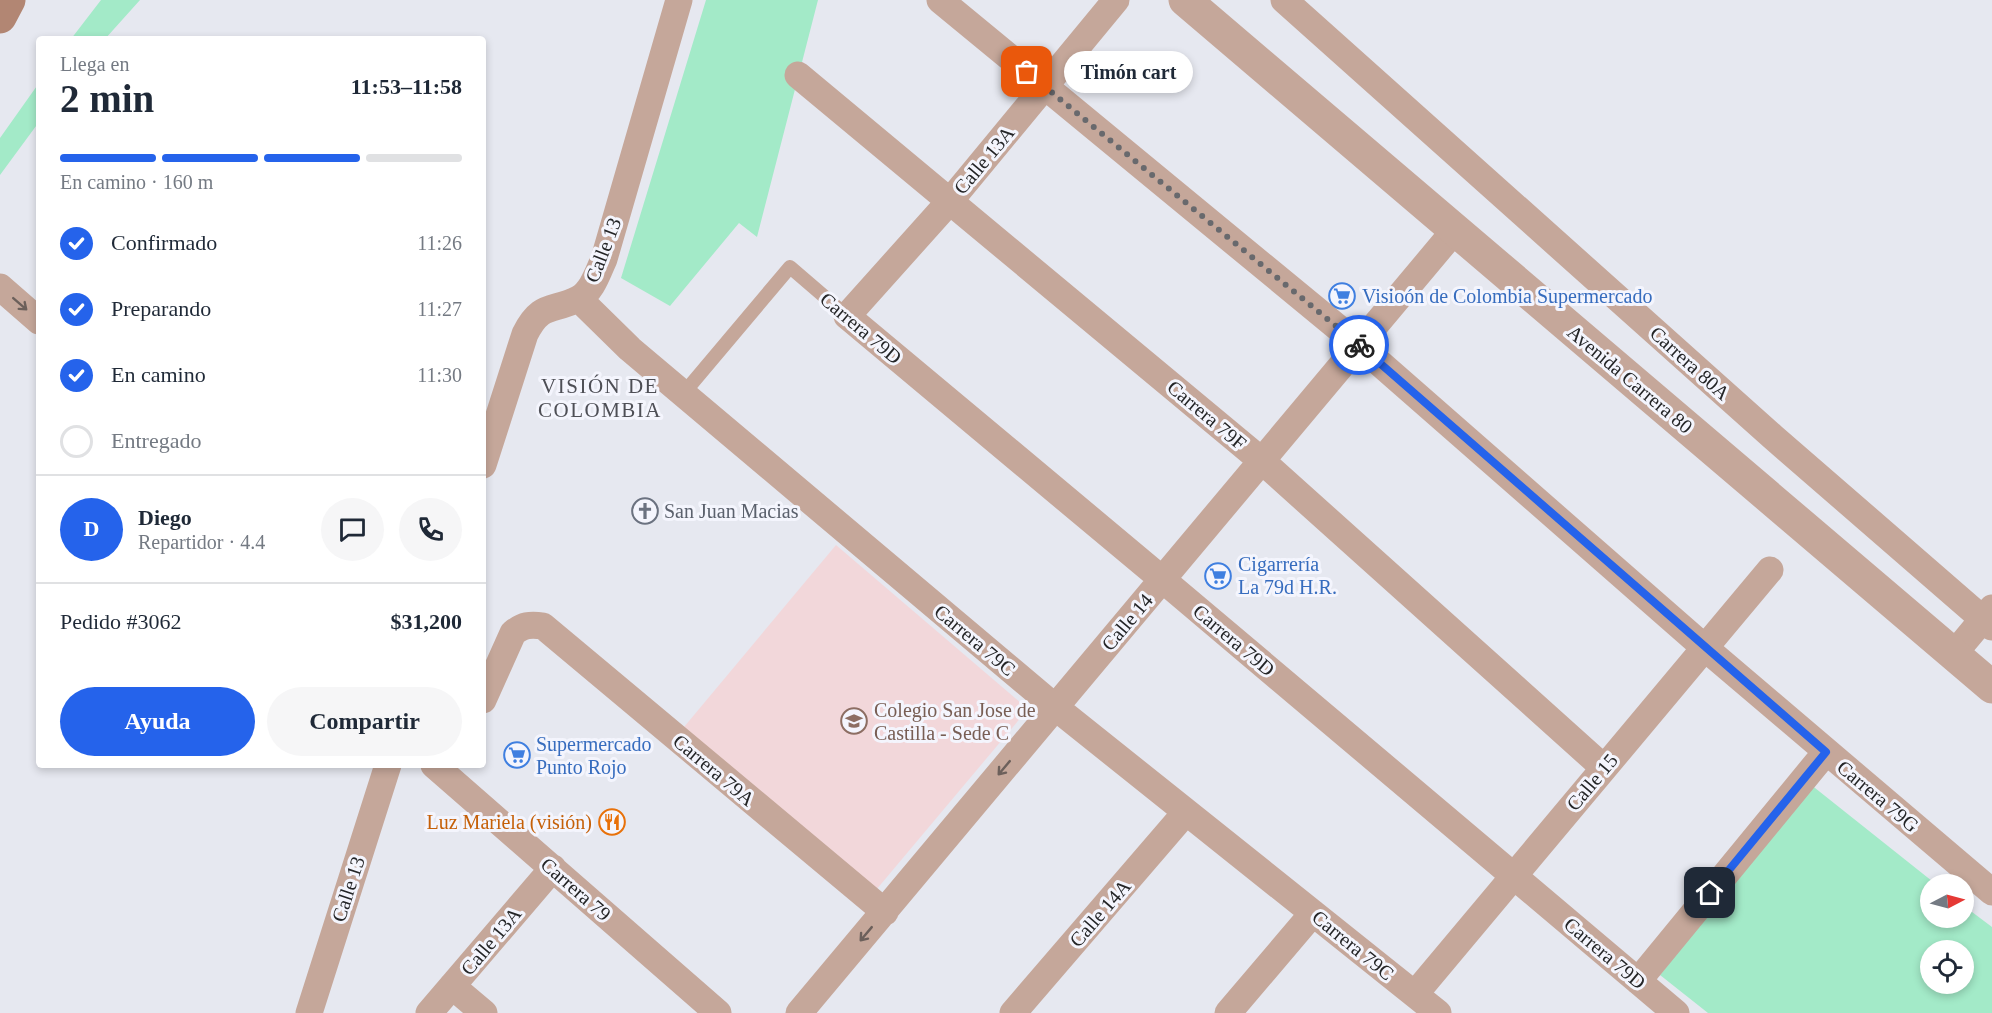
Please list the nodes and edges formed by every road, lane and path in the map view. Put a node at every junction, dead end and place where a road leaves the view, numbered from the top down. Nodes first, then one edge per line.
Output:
1 (9, 0) edge
2 (679, 0) edge
3 (940, 0) edge
4 (1116, 0) edge
5 (1185, 0) edge
6 (1284, 0) edge
7 (0, 17) edge
8 (798, 75) dead end
9 (1045, 86) junction
10 (950, 201) junction
11 (1455, 230) junction
12 (0, 287) edge
13 (579, 299) junction
14 (847, 316) junction
15 (36, 318) edge
16 (1359, 345) junction
17 (683, 393) junction
18 (486, 456) edge
19 (1262, 461) junction
20 (1770, 570) dead end
21 (1163, 580) junction
22 (1989, 618) edge
23 (1705, 648) junction
24 (1953, 655) junction
25 (1992, 687) edge
26 (486, 693) edge
27 (1055, 707) junction
28 (1826, 752) junction
29 (387, 768) edge
30 (437, 768) edge
31 (1604, 768) junction
32 (1186, 812) junction
33 (553, 868) junction
34 (1513, 876) junction
35 (1992, 892) edge
36 (885, 912) junction
37 (1313, 913) junction
38 (1638, 981) junction
39 (452, 986) junction
40 (1415, 994) junction
41 (309, 1013) edge
42 (429, 1013) edge
43 (484, 1013) edge
44 (718, 1013) edge
45 (799, 1013) edge
46 (1013, 1013) edge
47 (1228, 1013) edge
48 (1438, 1013) edge
49 (1676, 1013) edge

1 - 7 main road
2 - 13 street, Calle 13
3 - 9 street, Carrera 79G
4 - 9 street, Calle 13A
5 - 11 street, Avenida Carrera 80
6 - 22 street, Carrera 80A
8 - 10 street, Carrera 79F
9 - 10 street, Calle 13A
9 - 16 street, Carrera 79G
10 - 14 street, Calle 13A
10 - 19 street, Carrera 79F
11 - 16 street, Calle 14
11 - 24 street, Avenida Carrera 80
12 -> 15 street
13 - 17 street, Carrera 79C
13 - 18 street, Calle 13
14 - 17 lane, Carrera 79D
14 - 21 street, Carrera 79D
16 - 19 street, Calle 14
16 - 23 street, Carrera 79G
17 - 27 street, Carrera 79C
19 - 21 street, Calle 14
19 - 31 street, Carrera 79F
20 - 23 street, Calle 15
21 - 27 street, Calle 14
21 - 34 street, Carrera 79D
22 - 24 street
23 - 28 street, Carrera 79G
23 - 31 street, Calle 15
24 - 25 street, Avenida Carrera 80
26 - 36 street, Carrera 79A
27 - 32 street, Carrera 79C
27 -> 36 street, Calle 14
28 - 35 street, Carrera 79G
28 - 38 street
29 - 41 street, Calle 13
30 - 33 street, Carrera 79
31 - 34 street, Calle 15
32 - 37 street, Carrera 79C
32 - 46 street, Calle 14A
33 - 39 street, Calle 13A
33 - 44 street, Carrera 79
34 - 38 street, Carrera 79D
34 - 40 street, Calle 15
36 -> 45 street, Calle 14
37 - 40 street, Carrera 79C
37 - 47 street
38 - 49 street, Carrera 79D
39 - 42 street, Calle 13A
39 - 43 street
40 - 48 street, Carrera 79C

